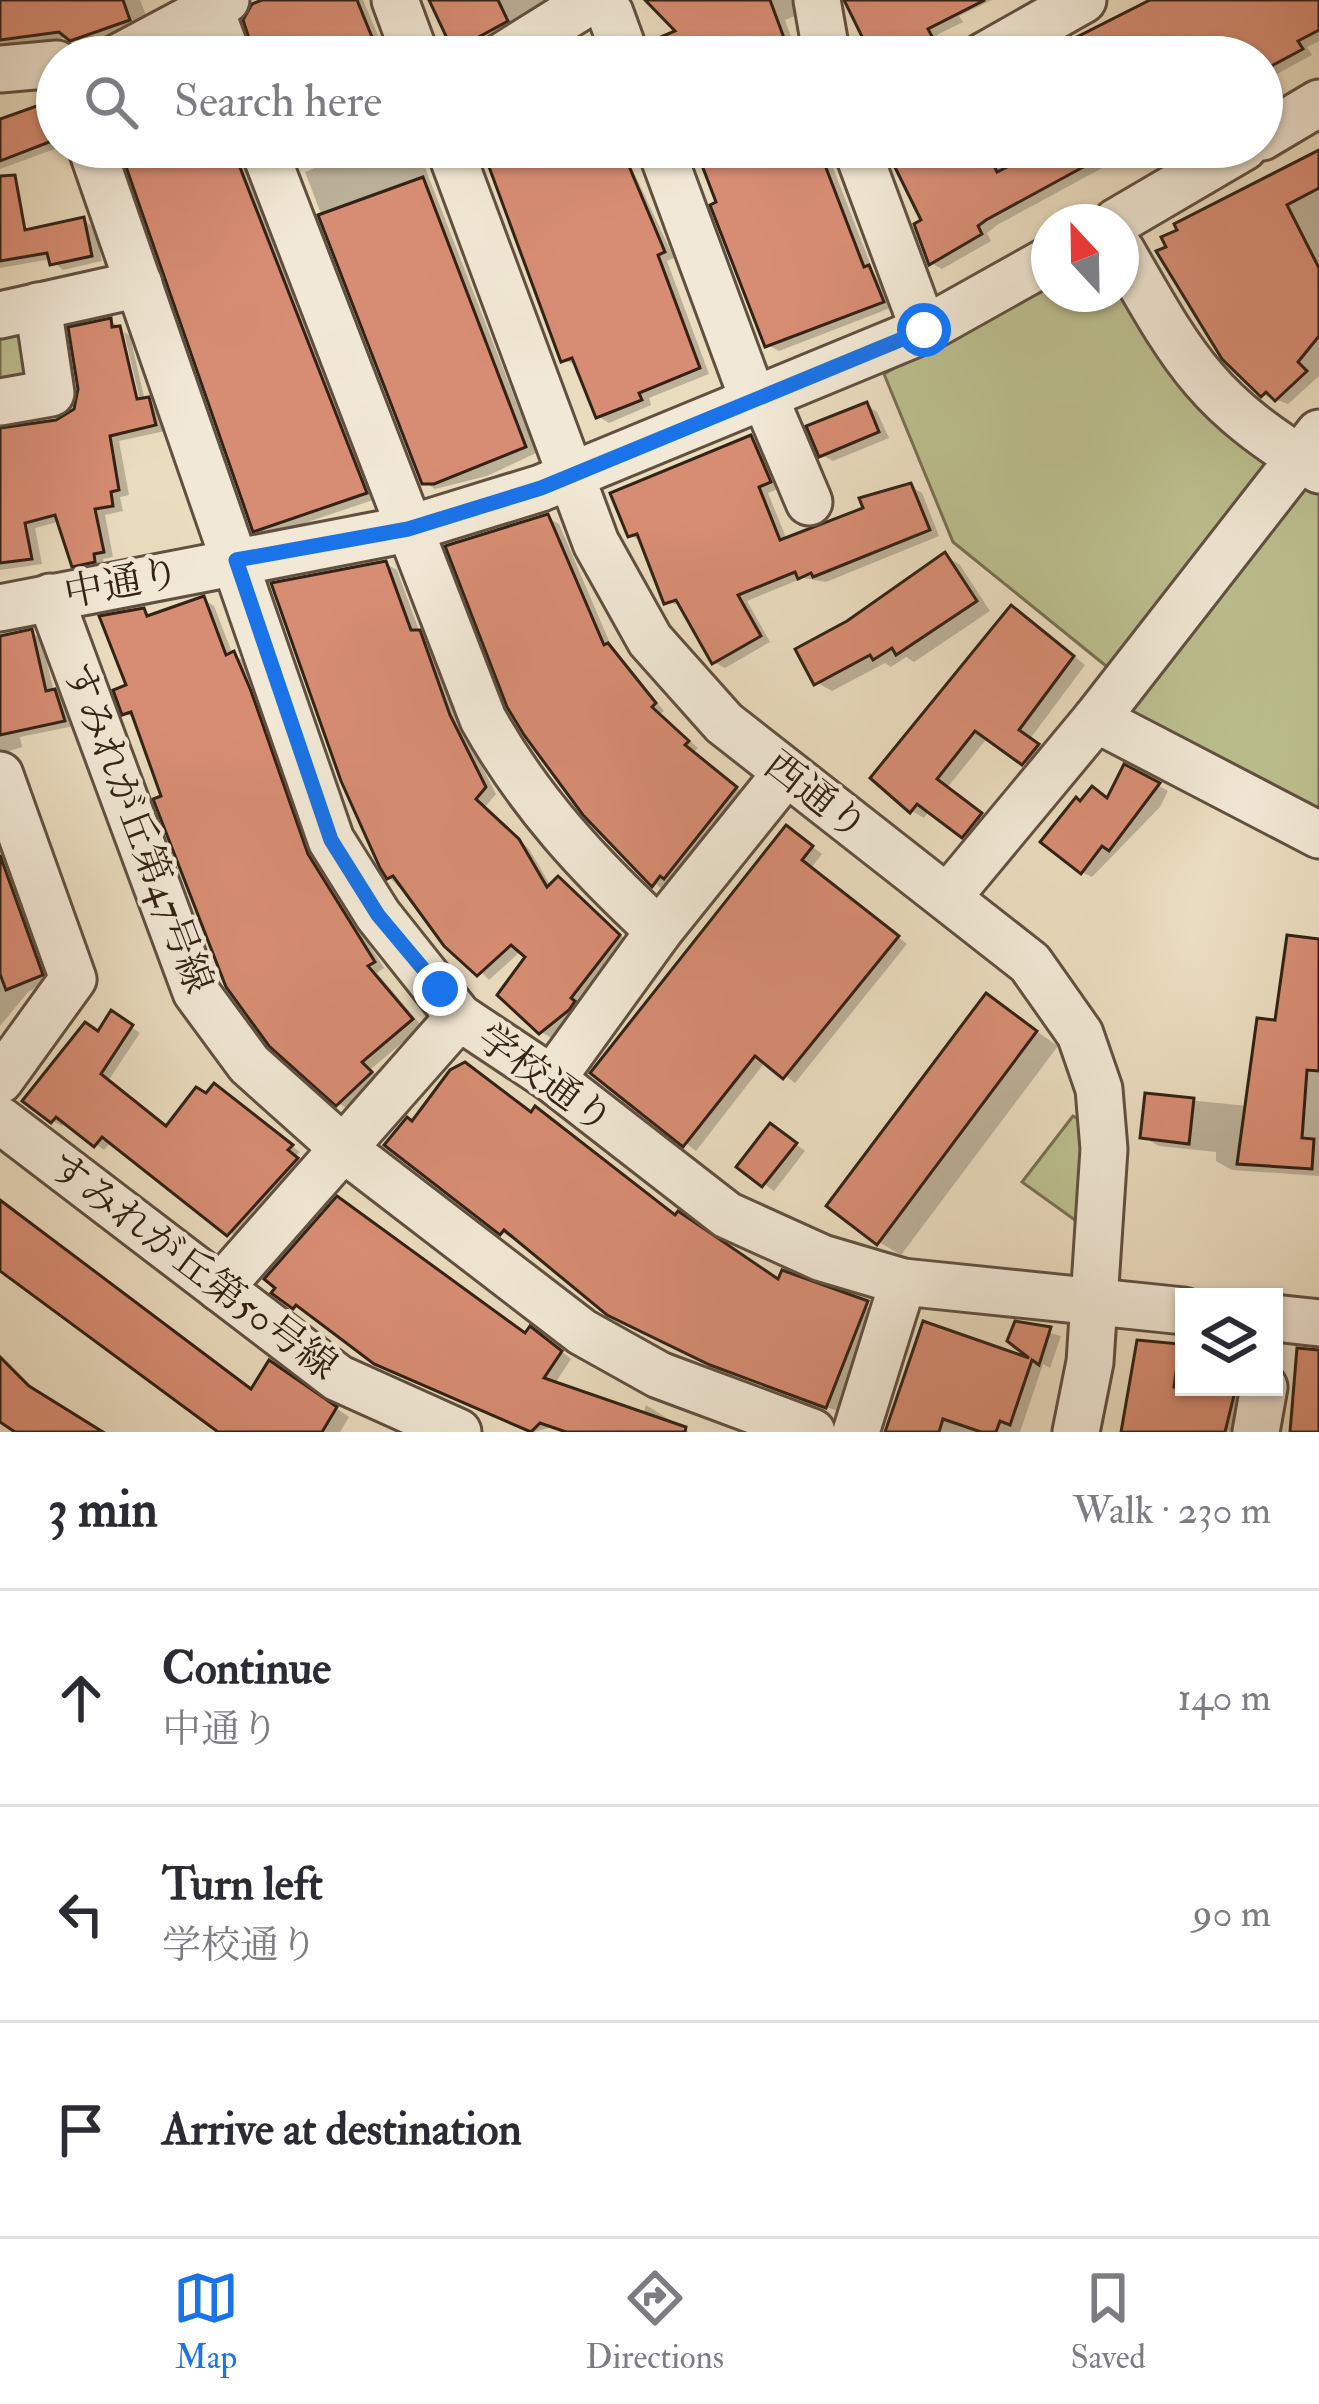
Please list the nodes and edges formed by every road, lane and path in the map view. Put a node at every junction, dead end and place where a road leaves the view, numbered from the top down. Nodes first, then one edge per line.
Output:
1 (395, 0) edge
2 (596, 0) edge
3 (817, 0) edge
4 (1083, 0) edge
5 (218, 5) edge
6 (157, 18) edge
7 (224, 36) edge
8 (408, 36) edge
9 (536, 36) edge
10 (618, 36) edge
11 (823, 36) edge
12 (1019, 36) edge
13 (36, 66) edge
14 (0, 69) edge
15 (1319, 103) edge
16 (1283, 124) edge
17 (98, 168) edge
18 (271, 168) edge
19 (456, 168) edge
20 (667, 168) edge
21 (864, 168) edge
22 (1208, 168) edge
23 (1139, 209) edge
24 (1031, 270) edge
25 (1139, 281) edge
26 (139, 284) junction
27 (19, 310) edge
28 (924, 330) junction
29 (760, 400) junction
30 (0, 402) edge
31 (1312, 454) edge
32 (569, 477) junction
33 (809, 502) dead end
34 (408, 529) junction
35 (236, 560) junction
36 (50, 597) junction
37 (0, 608) edge
38 (1096, 719) junction
39 (786, 773) junction
40 (0, 775) edge
41 (1319, 835) edge
42 (948, 897) junction
43 (659, 932) junction
44 (459, 1017) junction
45 (552, 1079) junction
46 (0, 1080) edge
47 (0, 1120) edge
48 (344, 1149) junction
49 (902, 1282) junction
50 (220, 1288) junction
51 (1094, 1304) junction
52 (1175, 1310) edge
53 (1283, 1321) edge
54 (1319, 1323) edge
55 (1262, 1396) edge
56 (458, 1432) edge
57 (812, 1432) edge
58 (856, 1432) edge
59 (1076, 1432) edge
60 (1256, 1432) edge

1 - 8 street
2 - 9 street
2 - 10 street
3 - 11 street
4 - 12 street
5 - 6 street
5 - 7 street
13 - 14 street
15 - 16 street
17 - 26 street, 学校通り
18 - 34 street
19 - 32 street, 西通り
20 - 29 street
21 - 28 street
22 - 23 street
24 - 28 street, 中通り
25 - 31 street
26 - 27 street
26 - 35 street, 学校通り
27 - 30 street
28 - 29 street, 中通り
29 - 32 street, 中通り
29 - 33 street
31 - 38 street
32 - 34 street, 中通り
32 - 39 street, 西通り
34 - 35 street, 中通り
34 - 43 street
35 - 36 street, 中通り
35 - 44 street, 学校通り
36 - 37 street, 中通り
36 - 48 street, すみれが丘第47号線
38 - 41 street
38 - 42 street
39 - 42 street, 西通り
39 - 43 street
40 - 46 street
42 - 51 street, 西通り
43 - 45 street
44 - 45 street, 学校通り
44 - 48 street
45 - 49 street, 学校通り
47 - 50 street, すみれが丘第50号線
48 - 50 street
48 - 57 street, すみれが丘第47号線
49 - 51 street, 学校通り
49 - 58 street
50 - 56 street, すみれが丘第50号線
51 - 52 street, 学校通り
51 - 59 street, 西通り
53 - 54 street
55 - 60 street

